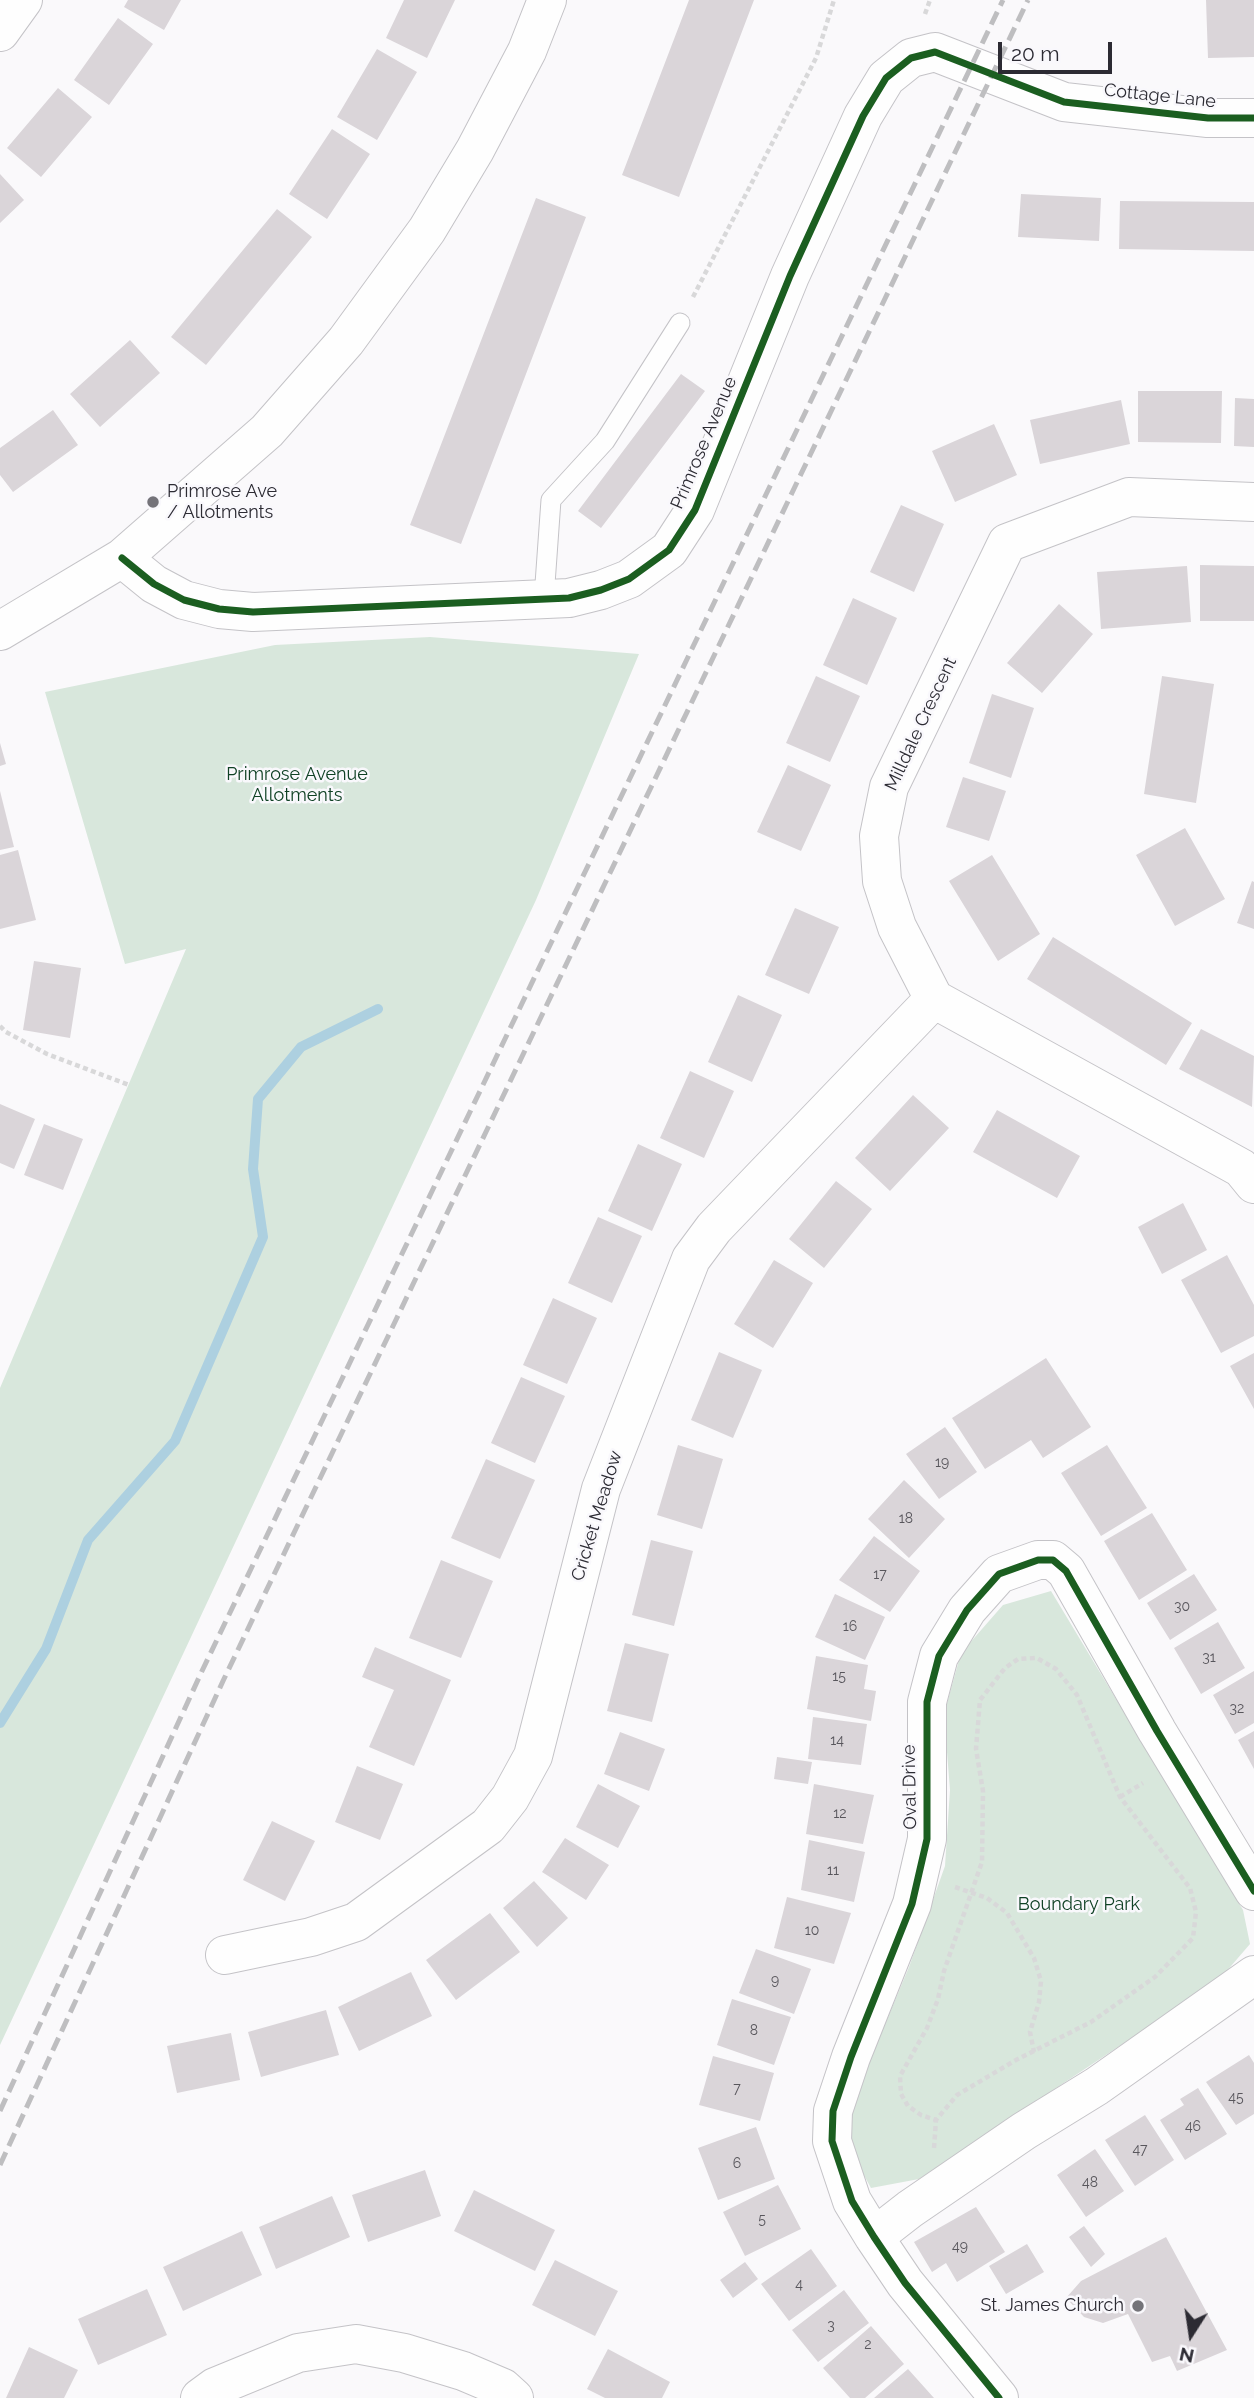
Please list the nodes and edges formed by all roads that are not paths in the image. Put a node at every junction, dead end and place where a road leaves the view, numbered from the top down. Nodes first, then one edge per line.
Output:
1 (23, 0) edge
2 (547, 0) edge
3 (0, 32) edge
4 (1064, 102) joint
5 (1254, 118) edge
6 (680, 323) road end
7 (1254, 502) edge
8 (122, 558) junction
9 (544, 598) junction
10 (0, 631) edge
11 (934, 999) junction
12 (1254, 1184) edge
13 (1254, 1891) edge
14 (225, 1955) dead end
15 (1254, 1975) edge
16 (874, 2237) junction
17 (201, 2398) edge
18 (514, 2398) edge
19 (999, 2398) edge

1 - 3 street
2 - 8 street
4 - 5 street, Cottage Lane
4 - 9 street, Primrose Avenue
6 - 9 lane
7 - 11 street, Milldale Crescent
8 - 9 street, Primrose Avenue
8 - 10 street
11 - 12 street
11 - 14 street, Cricket Meadow
13 - 16 street, Oval Drive
15 - 16 street
16 - 19 street, Oval Drive
17 - 18 street

